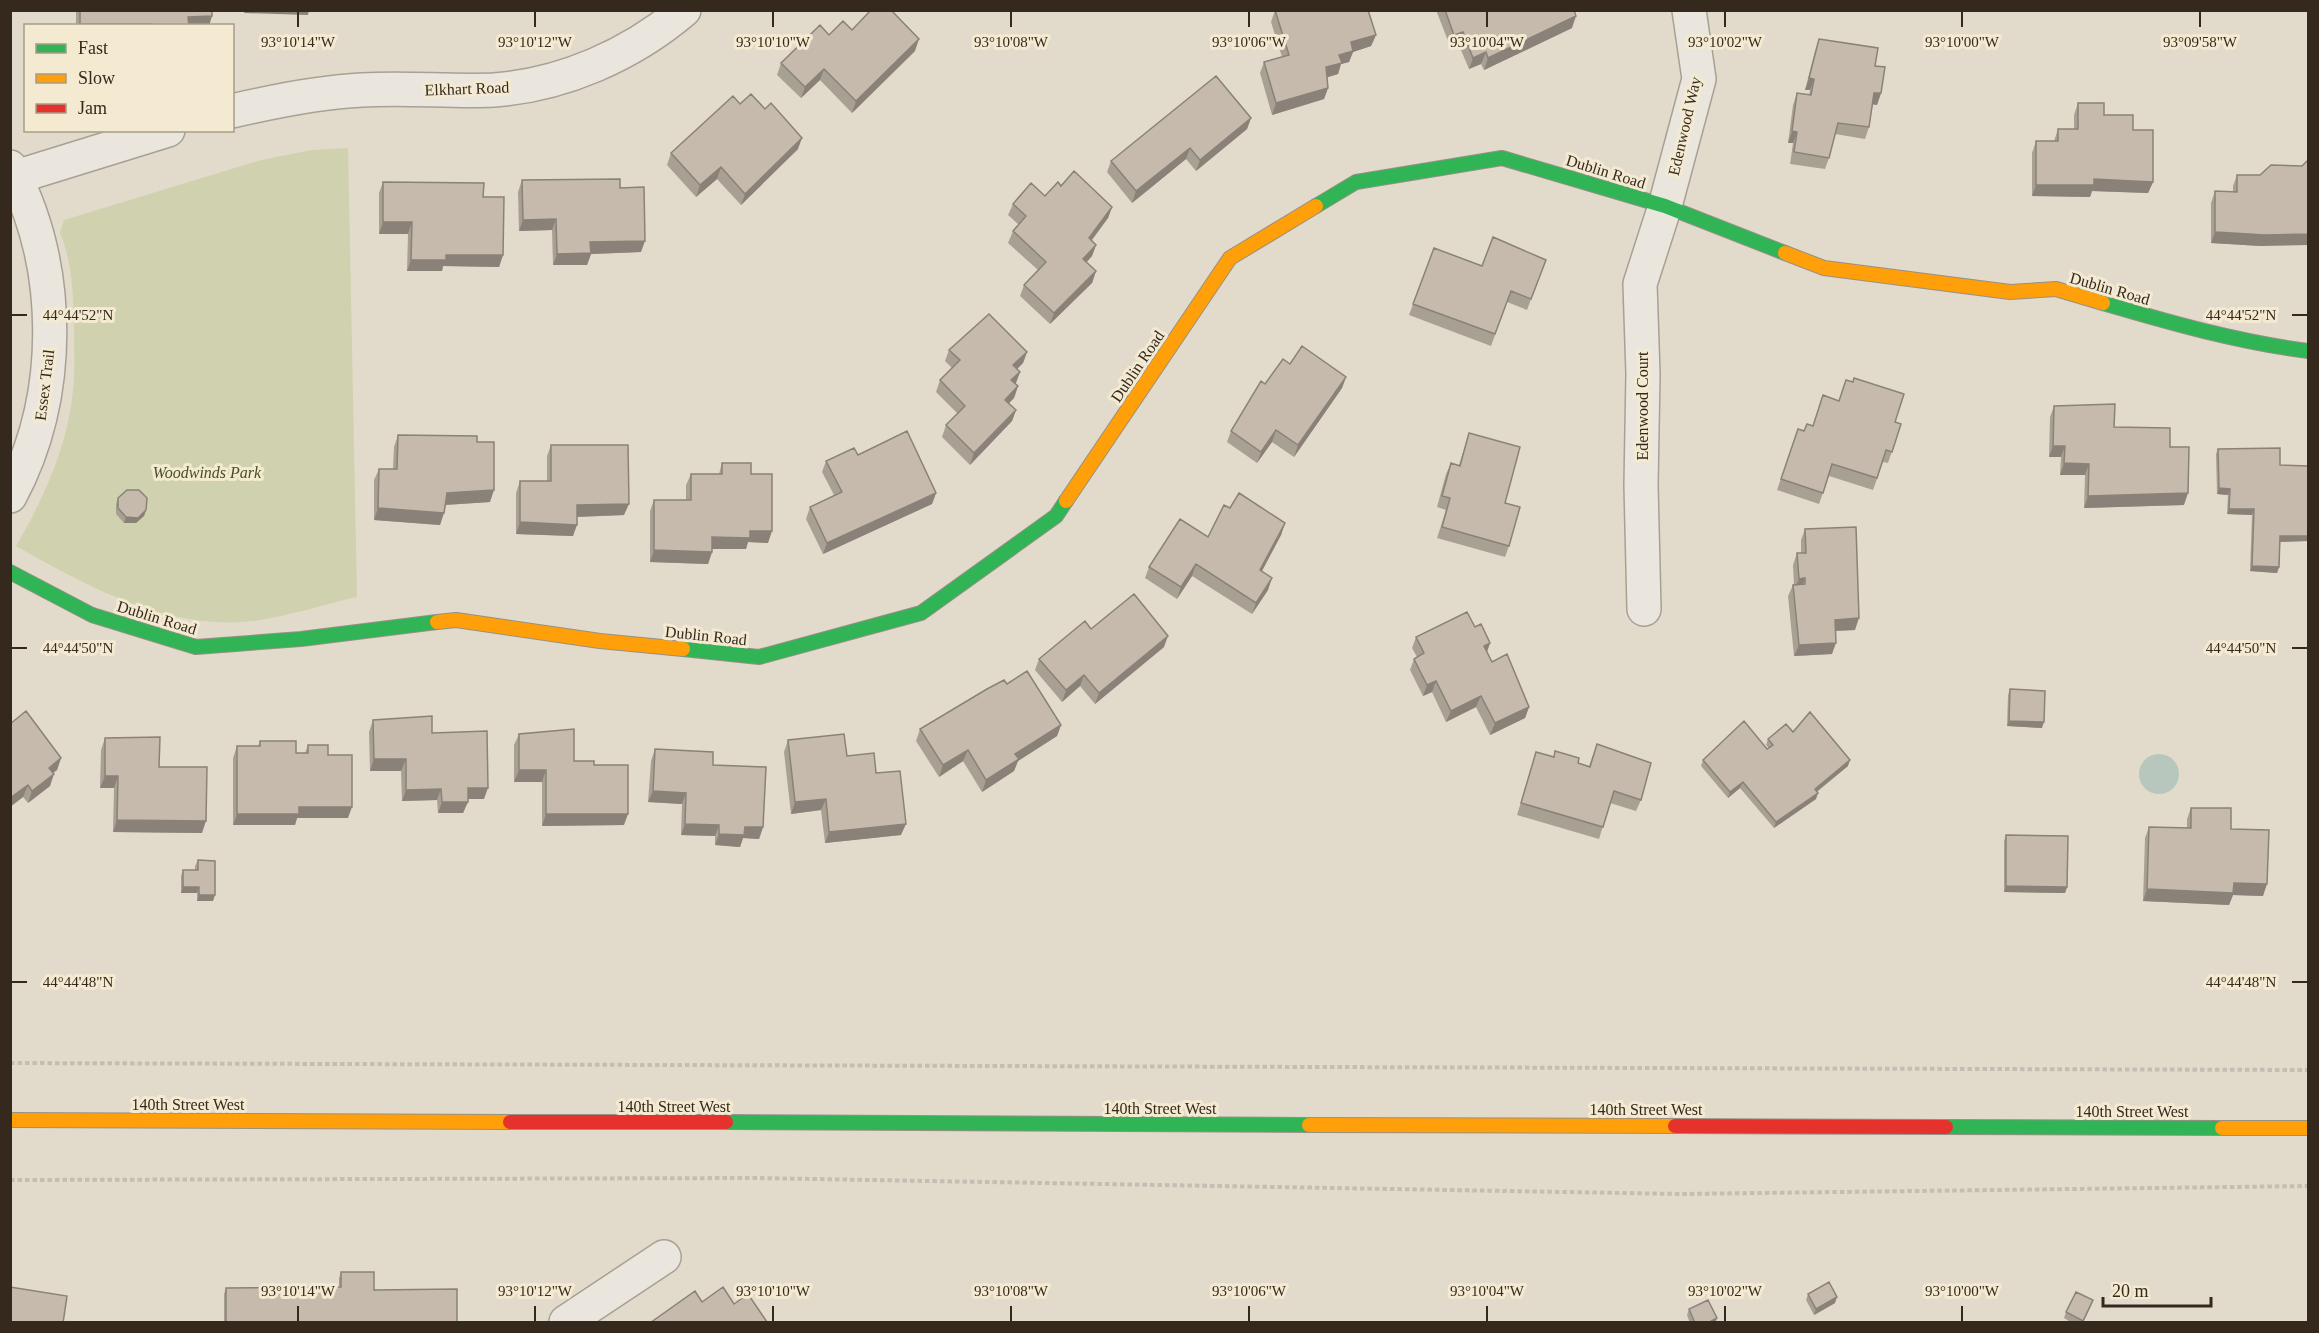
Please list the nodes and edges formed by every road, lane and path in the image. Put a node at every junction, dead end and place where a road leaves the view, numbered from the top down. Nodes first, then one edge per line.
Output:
1 (684, 10) edge
2 (1689, 10) edge
3 (234, 110) edge
4 (161, 132) edge
5 (13, 172) edge
6 (1665, 206) junction
7 (2308, 351) edge
8 (10, 496) edge
9 (10, 572) edge
10 (1644, 609) dead end
11 (10, 1063) edge
12 (2308, 1070) edge
13 (10, 1120) edge
14 (2308, 1128) edge
15 (10, 1180) edge
16 (2308, 1186) edge
17 (664, 1257) dead end
18 (566, 1323) edge

1 - 3 street, Elkhart Road
2 - 6 street, Edenwood Way
4 - 5 street
5 - 8 street, Essex Trail
6 - 7 street, Dublin Road
6 - 9 street, Dublin Road
6 - 10 street, Edenwood Court
11 - 12 path
13 - 14 street, 140th Street West
15 - 16 path
17 - 18 street

